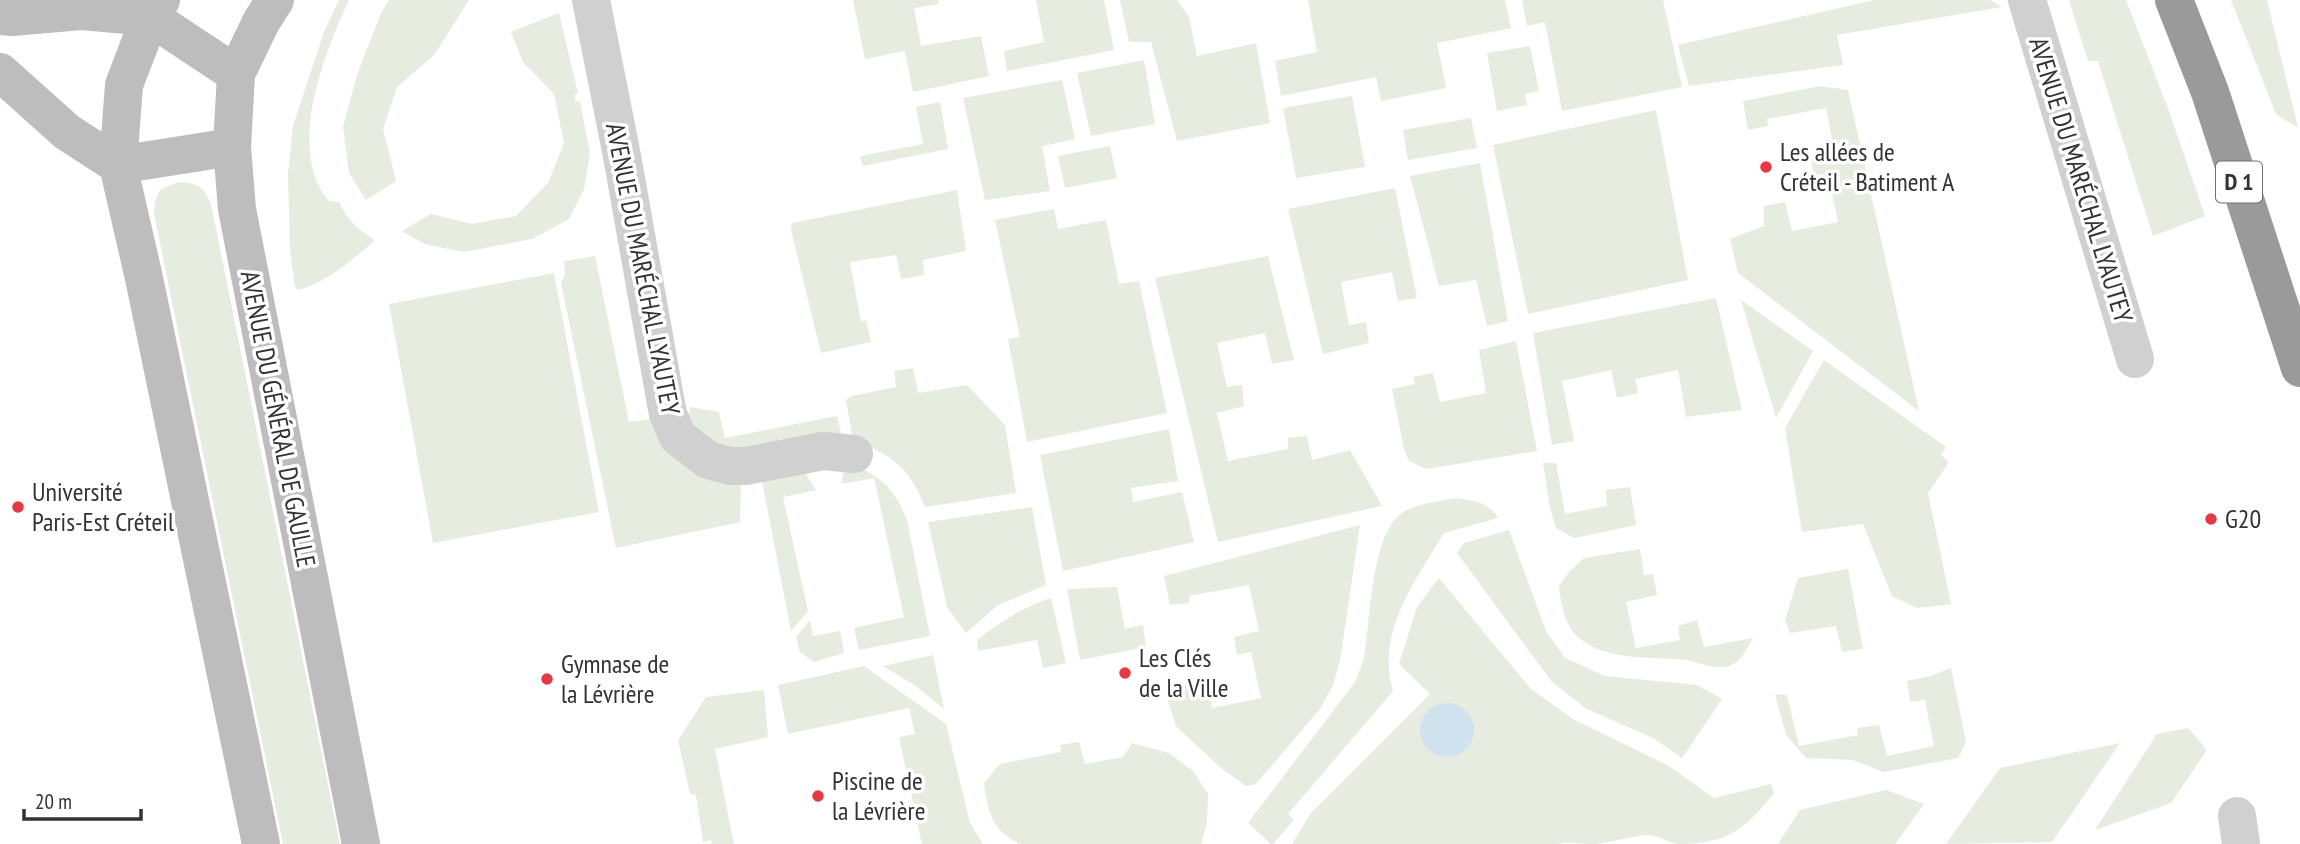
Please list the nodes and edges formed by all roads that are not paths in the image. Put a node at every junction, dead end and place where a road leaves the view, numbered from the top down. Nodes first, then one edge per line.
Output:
1 (275, 0) edge
2 (591, 0) edge
3 (2027, 0) edge
4 (2174, 0) edge
5 (155, 8) edge
6 (0, 16) edge
7 (0, 72) edge
8 (236, 74) junction
9 (232, 146) junction
10 (118, 165) junction
11 (2135, 359) dead end
12 (2300, 368) edge
13 (854, 454) dead end
14 (261, 844) edge
15 (361, 844) edge

1 - 8 main road, AVENUE DU GÉNÉRAL DE GAULLE
2 - 13 street, AVENUE DU MARÉCHAL LYAUTEY
3 - 11 street, AVENUE DU MARÉCHAL LYAUTEY
4 - 12 highway, D 1
5 - 6 main road
5 - 8 main road
5 - 10 main road
7 - 10 main road
8 - 9 main road, AVENUE DU GÉNÉRAL DE GAULLE
9 - 10 main road
9 - 15 main road, AVENUE DU GÉNÉRAL DE GAULLE
10 - 14 main road

